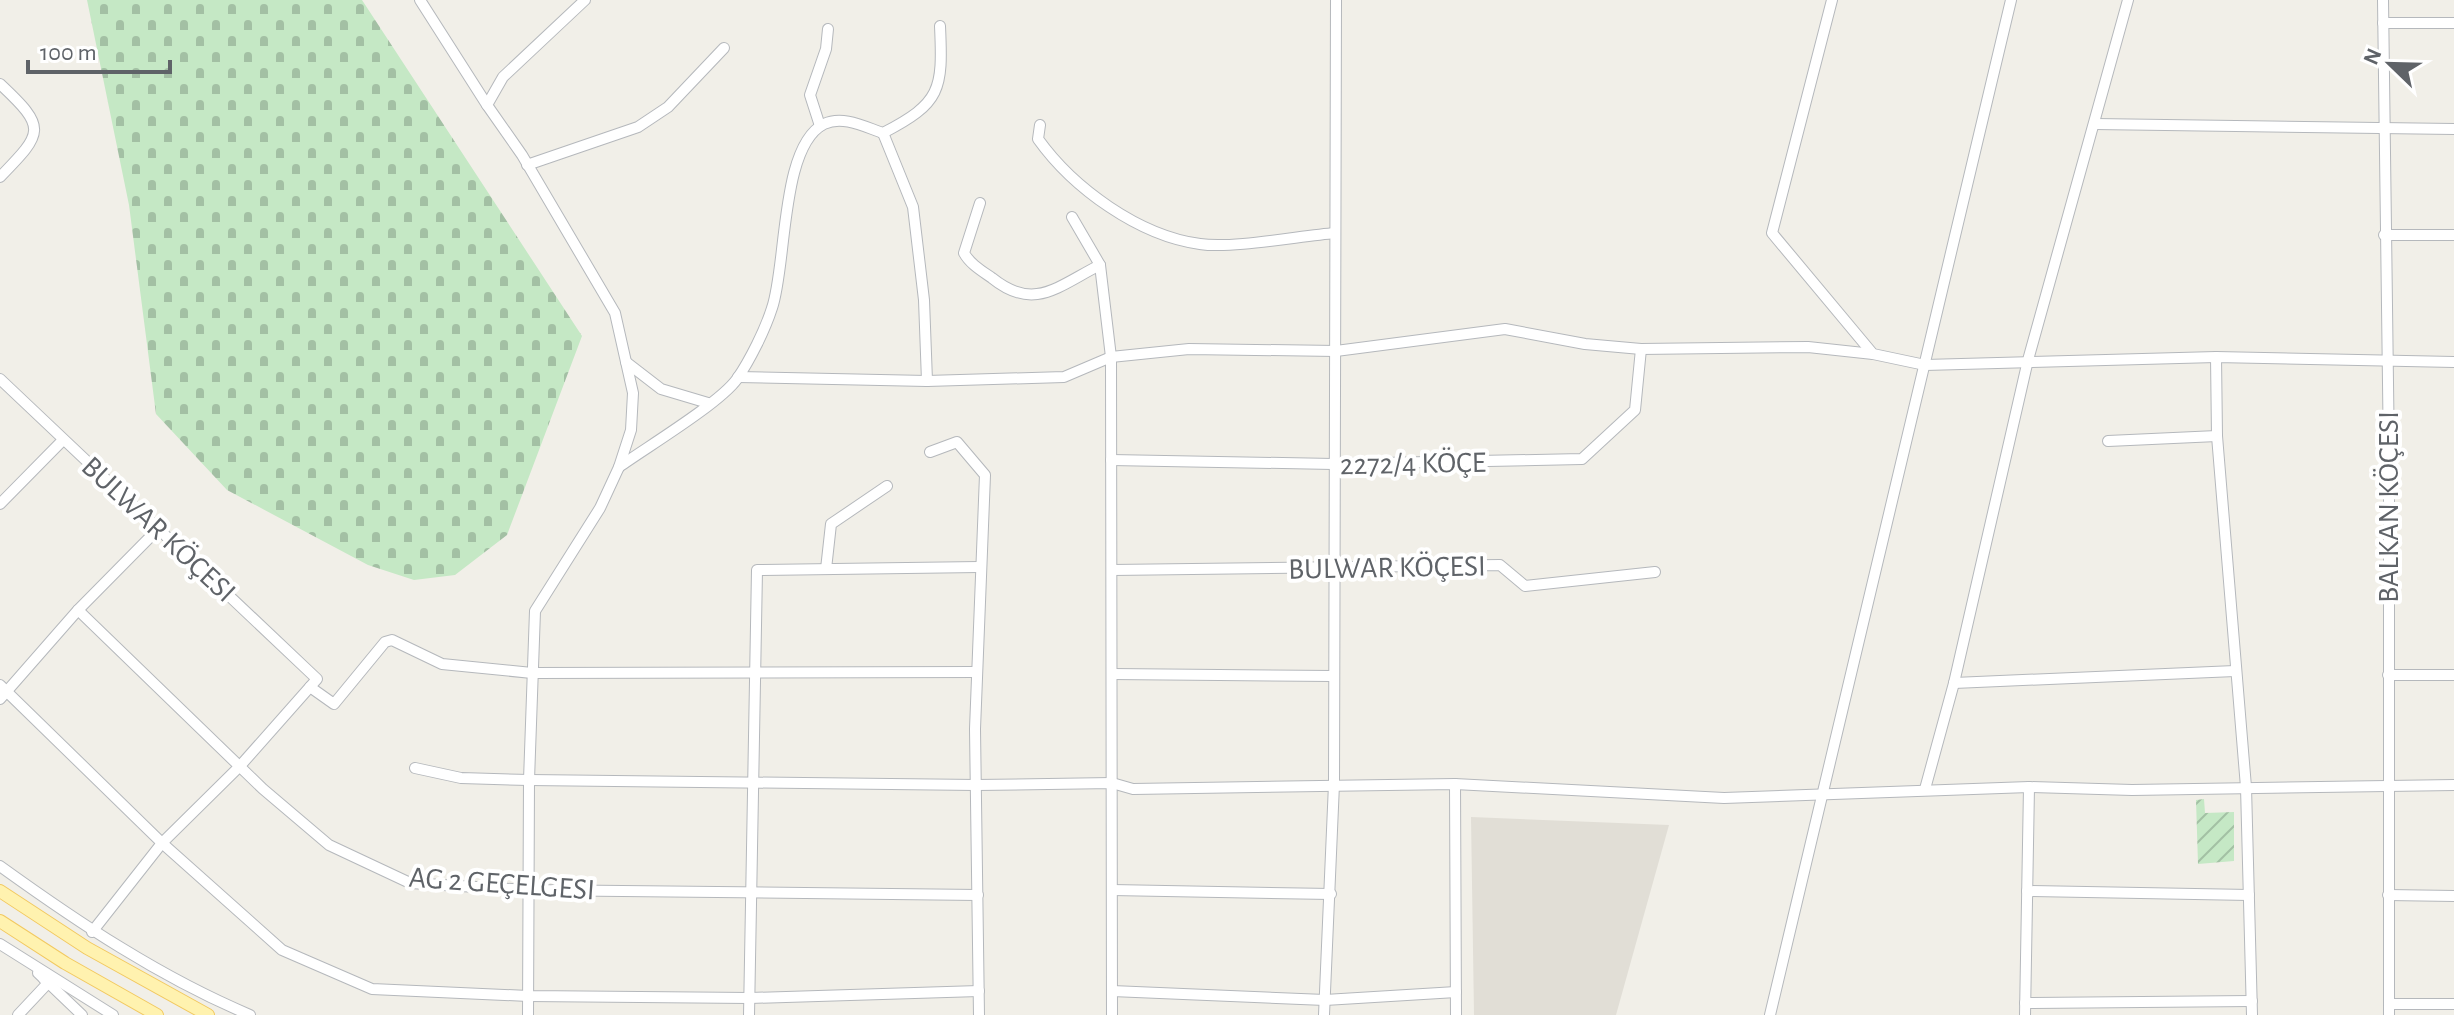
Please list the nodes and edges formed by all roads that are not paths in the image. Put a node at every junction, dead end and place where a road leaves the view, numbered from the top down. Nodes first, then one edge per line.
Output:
1 (420, 0) edge
2 (585, 0) edge
3 (1336, 0) edge
4 (1832, 0) edge
5 (2011, 0) edge
6 (2128, 0) edge
7 (2383, 0) edge
8 (2383, 23) junction
9 (2454, 23) edge
10 (940, 26) dead end
11 (828, 29) dead end
12 (724, 48) dead end
13 (0, 84) edge
14 (487, 105) junction
15 (2095, 124) junction
16 (1040, 125) dead end
17 (820, 126) junction
18 (2383, 128) junction
19 (2454, 129) edge
20 (883, 133) junction
21 (527, 165) junction
22 (0, 177) edge
23 (980, 203) dead end
24 (1072, 217) dead end
25 (1335, 233) junction
26 (2384, 235) junction
27 (2454, 235) edge
28 (1100, 265) junction
29 (1641, 349) junction
30 (1336, 351) junction
31 (1873, 354) junction
32 (1111, 357) junction
33 (2216, 357) junction
34 (2028, 360) junction
35 (2386, 361) junction
36 (626, 362) junction
37 (2454, 362) edge
38 (1925, 365) junction
39 (738, 377) junction
40 (0, 379) edge
41 (927, 381) junction
42 (708, 403) junction
43 (2217, 436) junction
44 (63, 440) junction
45 (2108, 441) dead end
46 (930, 452) dead end
47 (1111, 460) junction
48 (1333, 464) junction
49 (619, 467) junction
50 (887, 486) dead end
51 (0, 504) edge
52 (159, 528) junction
53 (979, 567) junction
54 (1332, 568) junction
55 (826, 569) junction
56 (1112, 570) junction
57 (1655, 572) dead end
58 (78, 610) junction
59 (2235, 671) junction
60 (756, 672) junction
61 (977, 672) junction
62 (532, 673) junction
63 (1112, 674) junction
64 (2388, 675) junction
65 (2454, 675) edge
66 (1332, 676) junction
67 (314, 683) junction
68 (1954, 683) junction
69 (2, 692) edge
70 (240, 766) junction
71 (415, 768) dead end
72 (529, 780) junction
73 (754, 783) junction
74 (1112, 783) junction
75 (1334, 784) junction
76 (1455, 784) junction
77 (2388, 784) junction
78 (976, 785) junction
79 (2454, 785) edge
80 (2029, 787) junction
81 (2246, 787) junction
82 (1925, 789) junction
83 (1821, 794) junction
84 (162, 843) junction
85 (0, 866) edge
86 (528, 890) junction
87 (1112, 890) junction
88 (0, 891) edge
89 (752, 891) junction
90 (2027, 891) junction
91 (1331, 894) junction
92 (978, 895) junction
93 (2249, 895) junction
94 (2388, 895) junction
95 (2454, 896) edge
96 (0, 921) edge
97 (92, 932) junction
98 (0, 944) edge
99 (28, 962) junction
100 (48, 983) junction
101 (979, 991) junction
102 (1112, 991) junction
103 (1456, 992) junction
104 (528, 996) junction
105 (750, 998) junction
106 (1325, 1000) junction
107 (2252, 1001) junction
108 (2025, 1003) junction
109 (2454, 1004) edge
110 (2389, 1010) edge
111 (18, 1015) edge
112 (82, 1015) edge
113 (113, 1015) edge
114 (157, 1015) edge
115 (208, 1015) edge
116 (250, 1015) edge
117 (528, 1015) edge
118 (749, 1015) edge
119 (979, 1015) edge
120 (1112, 1015) edge
121 (1324, 1015) edge
122 (1456, 1015) edge
123 (1770, 1015) edge
124 (2025, 1015) edge
125 (2252, 1015) edge

1 - 14 street
2 - 14 street
3 - 25 street
4 - 31 street
5 - 38 street
6 - 15 street
7 - 8 street, BALKAN KÖÇESI
8 - 9 street
8 - 18 street, BALKAN KÖÇESI
10 - 20 street
11 - 17 street
12 - 21 street
13 - 22 street
14 - 21 street
15 - 18 street
15 - 34 street
16 - 25 street
17 - 20 street
17 - 39 street
18 - 19 street
18 - 26 street, BALKAN KÖÇESI
20 - 41 street
21 - 36 street
23 - 28 street
24 - 28 street
25 - 30 street
26 - 27 street
26 - 35 street, BALKAN KÖÇESI
28 - 32 street
29 - 30 street
29 - 31 street
29 - 48 street, 2272/4 KÖÇE
30 - 32 street
30 - 48 street
31 - 38 street
32 - 41 street
32 - 47 street
33 - 34 street
33 - 35 street
33 - 43 street
34 - 38 street
34 - 68 street
35 - 37 street
35 - 64 street, BALKAN KÖÇESI
36 - 42 street
36 - 49 street
38 - 83 street
39 - 41 street
39 - 42 street
40 - 44 street, BULWAR KÖÇESI
42 - 49 street
43 - 45 street
43 - 59 street
44 - 51 street
44 - 52 street, BULWAR KÖÇESI
46 - 53 street
47 - 48 street, 2272/4 KÖÇE
47 - 56 street
48 - 54 street
49 - 62 street
50 - 55 street
52 - 58 street
52 - 67 street, BULWAR KÖÇESI
53 - 55 street
53 - 61 street
54 - 56 street, BULWAR KÖÇESI
54 - 57 street, BULWAR KÖÇESI
54 - 66 street
55 - 60 street
56 - 63 street
58 - 69 street
58 - 70 street, AG 2 GEÇELGESI
59 - 68 street
59 - 81 street
60 - 61 street
60 - 62 street
60 - 73 street
61 - 78 street
62 - 67 street
62 - 72 street
63 - 66 street
63 - 74 street
64 - 65 street
64 - 77 street, BALKAN KÖÇESI
66 - 75 street
67 - 70 street
68 - 82 street
69 - 84 street
70 - 84 street
70 - 86 street, AG 2 GEÇELGESI
71 - 72 street
72 - 73 street
72 - 86 street
73 - 78 street
73 - 89 street
74 - 75 street
74 - 78 street
74 - 87 street
75 - 76 street
75 - 91 street
76 - 83 street
76 - 103 street
77 - 79 street
77 - 81 street
77 - 94 street, BALKAN KÖÇESI
78 - 92 street
80 - 81 street
80 - 82 street
80 - 90 street
81 - 93 street
82 - 83 street
83 - 123 street
84 - 97 street
84 - 104 street
85 - 97 street
86 - 89 street, AG 2 GEÇELGESI
86 - 104 street
87 - 91 street
87 - 102 street
88 - 115 main road
89 - 92 street, AG 2 GEÇELGESI
89 - 105 street
90 - 93 street
90 - 108 street
91 - 106 street
92 - 101 street
93 - 107 street
94 - 95 street
94 - 110 street, BALKAN KÖÇESI
96 - 114 main road
97 - 116 street
98 - 99 street
99 - 100 street
99 - 113 street
100 - 111 street
100 - 112 street
101 - 105 street
101 - 119 street
102 - 106 street
102 - 120 street
103 - 106 street
103 - 122 street
104 - 105 street
104 - 117 street
105 - 118 street
106 - 121 street
107 - 108 street
107 - 125 street
108 - 124 street
109 - 110 street

